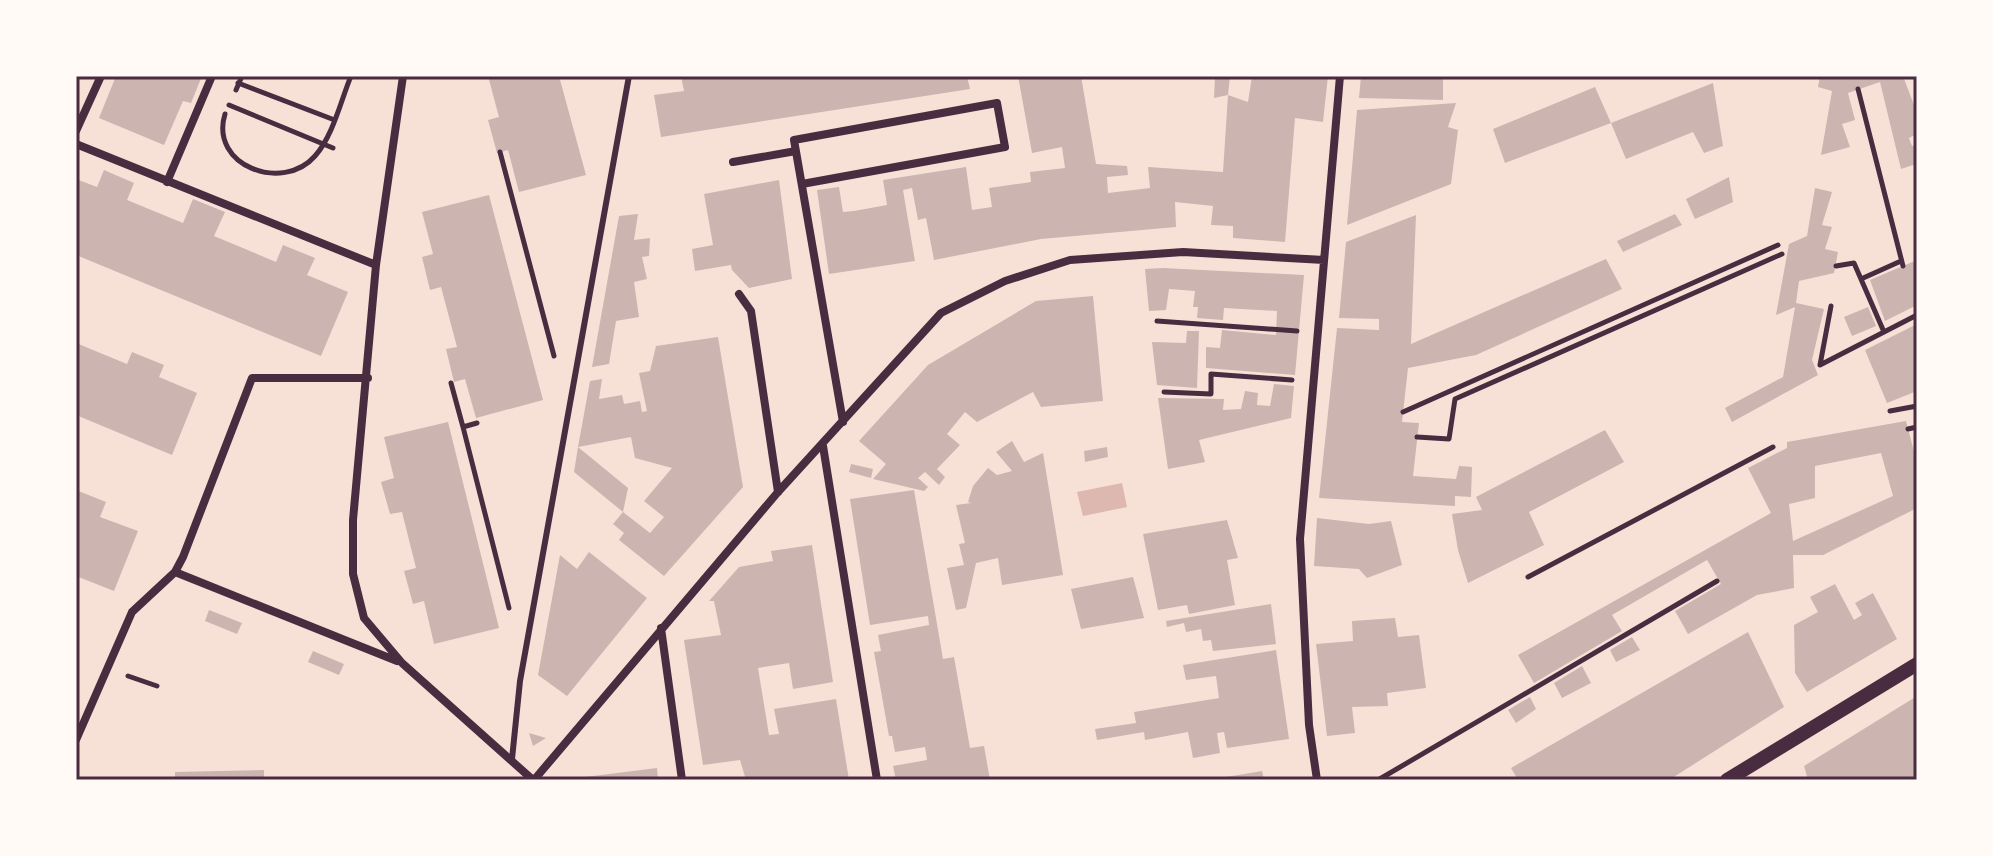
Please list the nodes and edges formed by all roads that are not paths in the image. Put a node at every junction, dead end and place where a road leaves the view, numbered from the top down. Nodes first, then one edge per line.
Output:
1 (101, 76) edge
2 (212, 76) edge
3 (403, 76) edge
4 (629, 76) edge
5 (1340, 76) edge
6 (76, 131) edge
7 (76, 144) edge
8 (796, 151) junction
9 (733, 162) dead end
10 (167, 182) junction
11 (802, 184) junction
12 (1324, 260) junction
13 (376, 265) junction
14 (739, 294) dead end
15 (368, 378) junction
16 (843, 422) junction
17 (823, 446) junction
18 (778, 492) junction
19 (175, 572) junction
20 (661, 628) junction
21 (402, 663) junction
22 (1917, 664) edge
23 (76, 740) edge
24 (512, 759) junction
25 (534, 780) edge
26 (682, 780) edge
27 (877, 780) edge
28 (1317, 780) edge
29 (1727, 780) edge

1 - 6 street
2 - 10 street
3 - 13 street
4 - 24 lane
5 - 12 street
7 - 10 street
8 - 9 street
8 - 11 street
8 - 11 street
10 - 13 street
11 - 16 street
12 - 16 street
12 - 28 street
13 - 15 street
14 - 18 street
15 - 19 street
15 - 21 street
16 - 17 street
17 - 18 street
17 - 27 street
18 - 20 street
19 - 21 street
19 - 23 street
20 - 25 street
20 - 26 street
21 - 24 street
22 - 29 street
24 - 25 street

